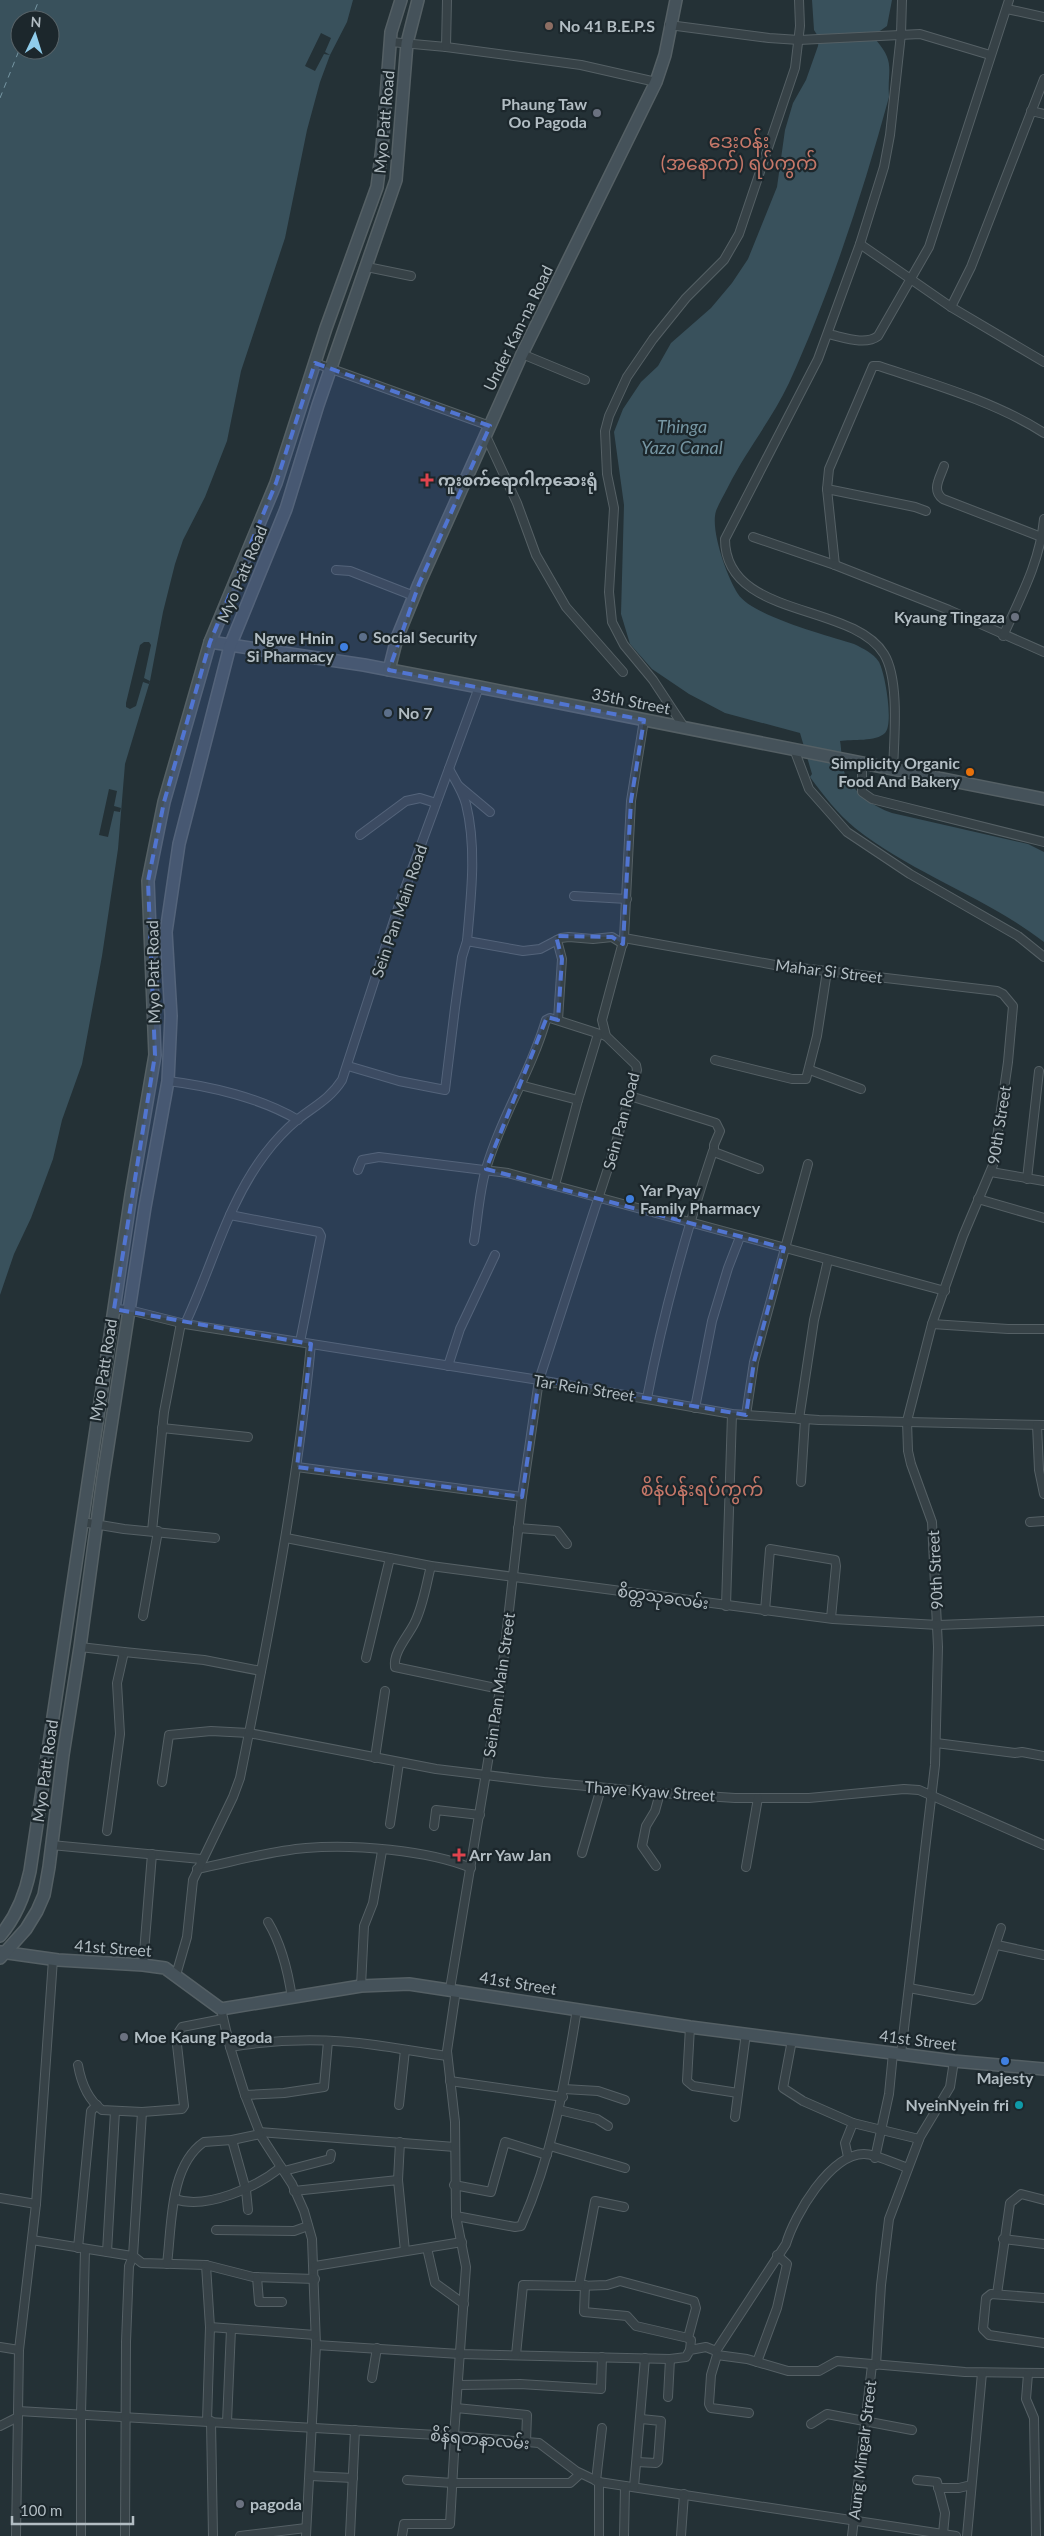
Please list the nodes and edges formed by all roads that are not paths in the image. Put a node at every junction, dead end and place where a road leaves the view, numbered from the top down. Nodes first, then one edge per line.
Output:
1 (402, 0) edge
2 (418, 0) edge
3 (447, 0) edge
4 (676, 0) edge
5 (799, 0) edge
6 (902, 0) edge
7 (1009, 0) edge
8 (1007, 9) junction
9 (1044, 17) edge
10 (669, 25) junction
11 (901, 34) junction
12 (803, 39) junction
13 (391, 42) junction
14 (407, 43) junction
15 (446, 47) junction
16 (990, 56) junction
17 (1044, 79) edge
18 (656, 82) junction
19 (1031, 111) junction
20 (1044, 114) edge
21 (380, 176) junction
22 (396, 180) junction
23 (860, 244) junction
24 (367, 267) junction
25 (411, 276) dead end
26 (910, 279) junction
27 (951, 307) junction
28 (828, 334) junction
29 (522, 354) junction
30 (1044, 362) edge
31 (314, 363) junction
32 (331, 369) junction
33 (585, 380) dead end
34 (488, 431) junction
35 (1044, 433) edge
36 (944, 466) dead end
37 (827, 489) junction
38 (926, 511) dead end
39 (1044, 519) edge
40 (753, 537) dead end
41 (1043, 538) edge
42 (835, 565) junction
43 (336, 570) dead end
44 (414, 596) junction
45 (1003, 636) junction
46 (210, 642) junction
47 (230, 646) junction
48 (1044, 652) edge
49 (389, 670) junction
50 (624, 672) dead end
51 (479, 687) junction
52 (644, 720) junction
53 (684, 727) junction
54 (797, 750) junction
55 (862, 764) junction
56 (448, 769) junction
57 (893, 770) junction
58 (457, 785) junction
59 (1044, 799) edge
60 (436, 803) junction
61 (490, 812) dead end
62 (360, 835) dead end
63 (1044, 842) edge
64 (574, 896) dead end
65 (627, 899) junction
66 (467, 940) junction
67 (557, 940) junction
68 (624, 941) junction
69 (1044, 957) edge
70 (827, 971) junction
71 (558, 1020) junction
72 (1013, 1021) joint
73 (602, 1035) junction
74 (155, 1055) junction
75 (171, 1056) junction
76 (715, 1060) dead end
77 (348, 1066) junction
78 (810, 1070) junction
79 (1039, 1071) dead end
80 (168, 1081) junction
81 (520, 1085) junction
82 (861, 1089) dead end
83 (630, 1096) junction
84 (578, 1100) junction
85 (298, 1120) junction
86 (713, 1151) junction
87 (808, 1164) dead end
88 (758, 1169) dead end
89 (358, 1170) dead end
90 (485, 1170) junction
91 (991, 1172) junction
92 (1027, 1179) junction
93 (1044, 1181) edge
94 (555, 1185) junction
95 (599, 1196) junction
96 (978, 1199) junction
97 (230, 1216) junction
98 (1044, 1218) edge
99 (690, 1222) junction
100 (740, 1237) junction
101 (474, 1241) dead end
102 (784, 1248) junction
103 (495, 1255) dead end
104 (828, 1260) junction
105 (945, 1291) junction
106 (114, 1309) junction
107 (129, 1310) junction
108 (183, 1323) junction
109 (932, 1324) junction
110 (1044, 1329) edge
111 (300, 1342) junction
112 (311, 1344) junction
113 (448, 1366) junction
114 (539, 1380) junction
115 (647, 1398) junction
116 (695, 1408) junction
117 (732, 1414) junction
118 (746, 1415) junction
119 (802, 1419) junction
120 (907, 1421) junction
121 (1041, 1425) edge
122 (162, 1428) junction
123 (248, 1438) dead end
124 (297, 1467) junction
125 (88, 1476) junction
126 (103, 1478) junction
127 (801, 1482) dead end
128 (1044, 1494) edge
129 (522, 1497) junction
130 (1044, 1521) edge
131 (82, 1522) junction
132 (1030, 1522) dead end
133 (97, 1523) junction
134 (518, 1528) junction
135 (155, 1531) junction
136 (215, 1538) dead end
137 (286, 1538) junction
138 (567, 1544) dead end
139 (390, 1558) junction
140 (431, 1566) junction
141 (513, 1576) junction
142 (726, 1606) junction
143 (765, 1611) junction
144 (143, 1616) dead end
145 (832, 1618) junction
146 (1044, 1621) edge
147 (938, 1625) junction
148 (80, 1647) junction
149 (124, 1652) junction
150 (366, 1658) dead end
151 (261, 1671) junction
152 (500, 1690) junction
153 (385, 1691) dead end
154 (249, 1733) junction
155 (936, 1743) junction
156 (47, 1754) junction
157 (62, 1755) junction
158 (1044, 1756) edge
159 (375, 1758) junction
160 (398, 1763) junction
161 (487, 1774) junction
162 (162, 1782) dead end
163 (601, 1788) junction
164 (660, 1793) junction
165 (931, 1794) junction
166 (758, 1798) junction
167 (480, 1815) junction
168 (390, 1824) dead end
169 (434, 1826) dead end
170 (107, 1832) dead end
171 (51, 1845) junction
172 (1044, 1845) edge
173 (382, 1851) junction
174 (582, 1852) dead end
175 (152, 1854) junction
176 (201, 1859) junction
177 (656, 1866) dead end
178 (746, 1867) dead end
179 (472, 1868) junction
180 (197, 1869) junction
181 (268, 1922) dead end
182 (1001, 1928) dead end
183 (0, 1936) edge
184 (997, 1945) junction
185 (1, 1955) edge
186 (1044, 1955) edge
187 (53, 1959) junction
188 (142, 1965) junction
189 (176, 1975) junction
190 (361, 1986) junction
191 (909, 1988) junction
192 (453, 1989) junction
193 (292, 1998) junction
194 (577, 2009) junction
195 (222, 2014) junction
196 (690, 2027) junction
197 (746, 2033) junction
198 (792, 2040) junction
199 (328, 2041) junction
200 (230, 2047) junction
201 (405, 2050) junction
202 (897, 2054) junction
203 (447, 2056) junction
204 (954, 2061) junction
205 (78, 2065) dead end
206 (1044, 2069) edge
207 (450, 2081) junction
208 (563, 2093) junction
209 (738, 2093) junction
210 (245, 2095) junction
211 (625, 2100) dead end
212 (97, 2105) junction
213 (399, 2105) dead end
214 (559, 2110) junction
215 (115, 2111) junction
216 (142, 2112) junction
217 (735, 2117) dead end
218 (853, 2123) junction
219 (608, 2126) dead end
220 (882, 2130) junction
221 (260, 2133) junction
222 (919, 2139) junction
223 (232, 2140) junction
224 (400, 2142) junction
225 (550, 2146) junction
226 (455, 2147) junction
227 (331, 2154) dead end
228 (547, 2154) junction
229 (848, 2157) junction
230 (875, 2158) junction
231 (625, 2168) dead end
232 (908, 2168) junction
233 (282, 2169) junction
234 (398, 2180) junction
235 (454, 2185) junction
236 (246, 2190) junction
237 (294, 2191) junction
238 (0, 2198) edge
239 (175, 2199) junction
240 (1044, 2200) edge
241 (36, 2204) junction
242 (624, 2207) dead end
243 (248, 2210) dead end
244 (456, 2216) junction
245 (308, 2226) junction
246 (216, 2230) dead end
247 (1003, 2239) junction
248 (32, 2240) junction
249 (462, 2242) junction
250 (1044, 2244) edge
251 (81, 2248) junction
252 (427, 2248) junction
253 (405, 2251) junction
254 (107, 2252) junction
255 (777, 2255) junction
256 (132, 2256) junction
257 (167, 2264) junction
258 (206, 2265) junction
259 (314, 2266) junction
260 (257, 2277) junction
261 (315, 2279) junction
262 (582, 2286) junction
263 (997, 2294) junction
264 (1044, 2298) edge
265 (282, 2302) dead end
266 (464, 2304) junction
267 (210, 2327) junction
268 (231, 2328) junction
269 (315, 2335) junction
270 (688, 2338) junction
271 (1044, 2343) edge
272 (316, 2345) junction
273 (0, 2347) edge
274 (377, 2348) junction
275 (19, 2350) junction
276 (690, 2350) junction
277 (716, 2353) junction
278 (460, 2354) junction
279 (516, 2355) junction
280 (602, 2357) junction
281 (645, 2358) junction
282 (670, 2359) junction
283 (758, 2362) junction
284 (874, 2365) junction
285 (982, 2372) junction
286 (1044, 2373) edge
287 (1028, 2374) junction
288 (372, 2378) dead end
289 (458, 2385) junction
290 (668, 2396) dead end
291 (456, 2408) junction
292 (749, 2412) dead end
293 (18, 2414) junction
294 (81, 2414) junction
295 (125, 2416) junction
296 (641, 2419) junction
297 (209, 2421) junction
298 (866, 2421) junction
299 (228, 2422) junction
300 (811, 2424) dead end
301 (0, 2426) edge
302 (312, 2428) junction
303 (602, 2428) dead end
304 (355, 2430) junction
305 (912, 2430) dead end
306 (455, 2436) junction
307 (526, 2442) junction
308 (636, 2462) junction
309 (580, 2474) junction
310 (310, 2476) junction
311 (353, 2478) junction
312 (407, 2480) dead end
313 (917, 2480) dead end
314 (597, 2481) junction
315 (453, 2483) junction
316 (971, 2485) junction
317 (629, 2486) junction
318 (938, 2488) junction
319 (1040, 2492) edge
320 (684, 2494) junction
321 (854, 2521) junction
322 (306, 2532) edge
323 (943, 2534) junction
324 (16, 2536) edge
325 (81, 2536) edge
326 (125, 2536) edge
327 (213, 2536) edge
328 (240, 2536) edge
329 (350, 2536) edge
330 (402, 2536) edge
331 (599, 2536) edge
332 (624, 2536) edge
333 (682, 2536) edge
334 (852, 2536) edge
335 (956, 2536) edge
336 (967, 2536) edge
337 (1036, 2536) edge

1 - 13 main road, Myo Patt Road
2 - 14 main road, Myo Patt Road
3 - 15 street
4 - 10 main road, Under Kan-na Road
5 - 12 street
6 - 11 street
7 - 8 street
8 - 9 street
8 - 16 street
10 - 12 street
10 - 18 main road, Under Kan-na Road
11 - 12 street
11 - 16 street
11 - 23 street
12 - 53 street
13 - 14 street
13 - 21 main road, Myo Patt Road
14 - 15 street
14 - 22 main road, Myo Patt Road
15 - 18 street
16 - 26 street
17 - 19 street
18 - 29 main road, Under Kan-na Road
19 - 20 street
19 - 27 street
21 - 22 main road
21 - 31 main road, Myo Patt Road
22 - 24 main road, Myo Patt Road
23 - 26 street
23 - 28 street
24 - 25 street
24 - 32 main road, Myo Patt Road
26 - 27 street
26 - 28 street
27 - 30 street
28 - 57 street
29 - 33 street
29 - 34 main road, Under Kan-na Road
31 - 32 street
31 - 46 main road, Myo Patt Road
32 - 34 street
32 - 47 main road, Myo Patt Road
34 - 44 main road, Under Kan-na Road
34 - 50 street
35 - 37 street
36 - 41 street
37 - 38 street
37 - 42 street
39 - 41 street
40 - 42 street
41 - 45 street
42 - 45 street
43 - 44 street
44 - 49 main road, Under Kan-na Road
45 - 48 street
46 - 47 main road, 35th Street
46 - 74 main road, Myo Patt Road
47 - 49 main road, 35th Street
47 - 75 main road, Myo Patt Road
49 - 51 main road, 35th Street
51 - 52 main road, 35th Street
51 - 56 street, Sein Pan Main Road
52 - 53 main road, 35th Street
52 - 65 street
53 - 54 main road, 35th Street
54 - 55 main road, 35th Street
54 - 69 street
55 - 57 main road, 35th Street
55 - 63 street
56 - 58 street
56 - 60 street, Sein Pan Main Road
57 - 59 main road, 35th Street
58 - 61 street
58 - 66 street
60 - 62 street
60 - 77 street, Sein Pan Main Road
64 - 65 street
65 - 68 street
66 - 67 street, Mahar Si Street
66 - 77 street
67 - 68 street, Mahar Si Street
67 - 71 street
68 - 70 street, Mahar Si Street
68 - 73 street
70 - 72 street, Mahar Si Street
70 - 78 street
71 - 73 street
71 - 81 street
72 - 91 street, 90th Street
73 - 83 street, Sein Pan Road
73 - 84 street
74 - 75 main road
74 - 106 main road, Myo Patt Road
75 - 80 main road, Myo Patt Road
76 - 78 street
77 - 85 street, Sein Pan Main Road
78 - 82 street
79 - 92 street
80 - 85 street
80 - 107 main road, Myo Patt Road
81 - 84 street
81 - 90 street
83 - 86 street
83 - 95 street, Sein Pan Road
84 - 94 street
85 - 97 street, Sein Pan Main Road
86 - 88 street
86 - 99 street
87 - 102 street
89 - 90 street
90 - 94 street
90 - 101 street
91 - 92 street
91 - 96 street, 90th Street
92 - 93 street
94 - 95 street
95 - 99 street
95 - 114 street, Sein Pan Road
96 - 98 street
96 - 105 street, 90th Street
97 - 108 street, Sein Pan Main Road
97 - 111 street
99 - 100 street
99 - 115 street
100 - 102 street
100 - 116 street
102 - 104 street
102 - 118 street
103 - 113 street
104 - 105 street
104 - 119 street
105 - 109 street, 90th Street
106 - 107 street, Tar Rein Street
106 - 125 main road, Myo Patt Road
107 - 108 street, Tar Rein Street
107 - 126 main road, Myo Patt Road
108 - 111 street, Tar Rein Street
108 - 122 street, Sein Pan Main Road
109 - 110 street
109 - 120 street, 90th Street
111 - 112 street, Tar Rein Street
112 - 113 street, Tar Rein Street
112 - 124 street
113 - 114 street, Tar Rein Street
114 - 115 street, Tar Rein Street
114 - 129 street, Sein Pan Main Street
115 - 116 street, Tar Rein Street
116 - 117 street, Tar Rein Street
117 - 118 street, Tar Rein Street
117 - 142 street
118 - 119 street, Tar Rein Street
119 - 120 street, Tar Rein Street
119 - 127 street
120 - 121 street, Tar Rein Street
120 - 147 street, 90th Street
121 - 128 street
122 - 123 street
122 - 135 street, Sein Pan Main Road
124 - 129 street
124 - 137 street
125 - 126 main road
125 - 131 main road, Myo Patt Road
126 - 133 main road, Myo Patt Road
129 - 134 street, Sein Pan Main Street
130 - 132 street
131 - 133 street
131 - 156 main road, Myo Patt Road
133 - 135 street
133 - 148 main road, Myo Patt Road
134 - 138 street
134 - 141 street, Sein Pan Main Street
135 - 136 street
135 - 144 street, Sein Pan Main Road
137 - 139 street, စိတ္တသုခလမ်း
137 - 151 street
139 - 140 street, စိတ္တသုခလမ်း
139 - 150 street
140 - 141 street, စိတ္တသုခလမ်း
140 - 152 street
141 - 142 street, စိတ္တသုခလမ်း
141 - 152 street, Sein Pan Main Street
142 - 143 street, စိတ္တသုခလမ်း
143 - 145 street, စိတ္တသုခလမ်း
143 - 145 street
145 - 147 street, စိတ္တသုခလမ်း
146 - 147 street, စိတ္တသုခလမ်း
147 - 155 street, 90th Street
148 - 149 street
148 - 157 main road, Myo Patt Road
149 - 151 street
149 - 170 street
151 - 154 street
152 - 161 street, Sein Pan Main Street
153 - 159 street
154 - 159 street, Thaye Kyaw Street
154 - 162 street, Thaye Kyaw Street
154 - 176 street
155 - 158 street
155 - 165 street, 90th Street
156 - 157 main road
156 - 183 main road, Myo Patt Road
157 - 171 main road, Myo Patt Road
159 - 160 street, Thaye Kyaw Street
160 - 161 street, Thaye Kyaw Street
160 - 168 street
161 - 163 street, Thaye Kyaw Street
161 - 167 street, Sein Pan Main Street
163 - 164 street, Thaye Kyaw Street
163 - 174 street
164 - 166 street, Thaye Kyaw Street
164 - 177 street
165 - 166 street, Thaye Kyaw Street
165 - 172 street, Thaye Kyaw Street
165 - 191 street, 90th Street
166 - 178 street
167 - 169 street
167 - 179 street, Sein Pan Main Street
171 - 175 street
171 - 185 main road, Myo Patt Road
173 - 179 street
173 - 180 street
173 - 190 street
175 - 176 street
175 - 188 street
176 - 180 street
179 - 192 street, Sein Pan Main Street
180 - 189 street
181 - 193 street
182 - 184 street
184 - 186 street
184 - 191 street
185 - 187 main road, 41st Street
187 - 188 main road, 41st Street
187 - 241 street
188 - 189 main road, 41st Street
189 - 195 main road, 41st Street
190 - 192 main road, 41st Street
190 - 193 main road, 41st Street
191 - 202 street, 90th Street
192 - 194 main road, 41st Street
192 - 203 street, Sein Pan Main Street
193 - 195 main road, 41st Street
194 - 196 main road, 41st Street
194 - 208 street
195 - 200 street
195 - 216 street
196 - 197 main road, 41st Street
196 - 209 street
197 - 198 main road, 41st Street
197 - 209 street
198 - 202 main road, 41st Street
198 - 218 street
199 - 200 street
199 - 201 street
199 - 210 street
200 - 210 street
201 - 203 street
201 - 213 street
202 - 204 main road, 41st Street
202 - 220 street, 90th Street
203 - 207 street, Sein Pan Main Street
204 - 206 main road, 41st Street
204 - 222 street, Aung Mingalr Street
205 - 212 street
207 - 208 street
207 - 226 street, Sein Pan Main Street
208 - 211 street
208 - 214 street
209 - 217 street
210 - 221 street
212 - 215 street
212 - 251 street
214 - 219 street
214 - 225 street
215 - 216 street
215 - 254 street
216 - 256 street
218 - 220 street
218 - 229 street
220 - 222 street
220 - 230 street, 90th Street
221 - 223 street
221 - 224 street
221 - 233 street
222 - 232 street, Aung Mingalr Street
223 - 236 street
223 - 239 street
224 - 226 street
224 - 234 street
225 - 228 street
225 - 231 street
226 - 235 street, Sein Pan Main Street
227 - 233 street
228 - 235 street
228 - 244 street
229 - 230 street
229 - 255 street
230 - 232 street
232 - 284 street, Aung Mingalr Street
233 - 236 street
233 - 237 street
234 - 237 street
234 - 253 street
235 - 244 street, Sein Pan Main Street
236 - 239 street
236 - 243 street
237 - 245 street
238 - 241 street
239 - 257 street
240 - 247 street
241 - 248 street
242 - 262 street
244 - 249 street, Sein Pan Main Street
245 - 246 street
245 - 259 street
247 - 250 street
247 - 263 street
248 - 251 street
248 - 275 street
249 - 252 street
249 - 266 street, Sein Pan Main Street
251 - 254 street
251 - 294 street
252 - 253 street
252 - 266 street
253 - 259 street
254 - 256 street
255 - 277 street
255 - 283 street
256 - 257 street
256 - 295 street
257 - 258 street
258 - 260 street
258 - 267 street
259 - 261 street
260 - 261 street
260 - 265 street
261 - 269 street
262 - 270 street
262 - 270 street
262 - 279 street
263 - 264 street
263 - 271 street
266 - 278 street, Sein Pan Main Street
267 - 268 street
267 - 297 street
268 - 269 street
268 - 299 street
269 - 272 street
270 - 276 street
272 - 274 street
272 - 302 street
273 - 275 street
274 - 278 street
274 - 288 street
275 - 293 street
276 - 277 street
276 - 282 street
277 - 283 street
277 - 292 street
278 - 279 street
278 - 289 street, Sein Pan Main Street
279 - 280 street
280 - 281 street
280 - 289 street
281 - 282 street
281 - 296 street
282 - 290 street
283 - 284 street
284 - 285 street
284 - 298 street, Aung Mingalr Street
285 - 287 street
285 - 316 street
286 - 287 street
287 - 319 street
289 - 291 street, Sein Pan Main Street
291 - 306 street, Sein Pan Main Street
291 - 307 street
293 - 294 street, စိန်ရတနာလမ်း
293 - 301 street
293 - 324 street
294 - 295 street, စိန်ရတနာလမ်း
294 - 325 street
295 - 297 street, စိန်ရတနာလမ်း
295 - 326 street
296 - 308 street
296 - 308 street
297 - 299 street, စိန်ရတနာလမ်း
297 - 327 street
298 - 300 street
298 - 305 street
298 - 321 street, Aung Mingalr Street
299 - 302 street, စိန်ရတနာလမ်း
302 - 304 street, စိန်ရတနာလမ်း
302 - 310 street
303 - 314 street
304 - 306 street, စိန်ရတနာလမ်း
304 - 311 street
306 - 307 street, စိန်ရတနာလမ်း
306 - 315 street, Sein Pan Main Street
307 - 309 street, စိန်ရတနာလမ်း
308 - 317 street
309 - 314 street, စိန်ရတနာလမ်း
309 - 315 street
310 - 311 street
310 - 322 street
311 - 329 street
312 - 315 street
313 - 318 street
314 - 317 street, စိန်ရတနာလမ်း
314 - 331 street
315 - 330 street, Sein Pan Main Street
316 - 318 street
316 - 336 street
317 - 320 street, စိန်ရတနာလမ်း
317 - 332 street
318 - 323 street
319 - 337 street
320 - 321 street, စိန်ရတနာလမ်း
320 - 333 street
321 - 323 street, စိန်ရတနာလမ်း
321 - 334 street, Aung Mingalr Street
322 - 328 street
323 - 335 street, စိန်ရတနာလမ်း

